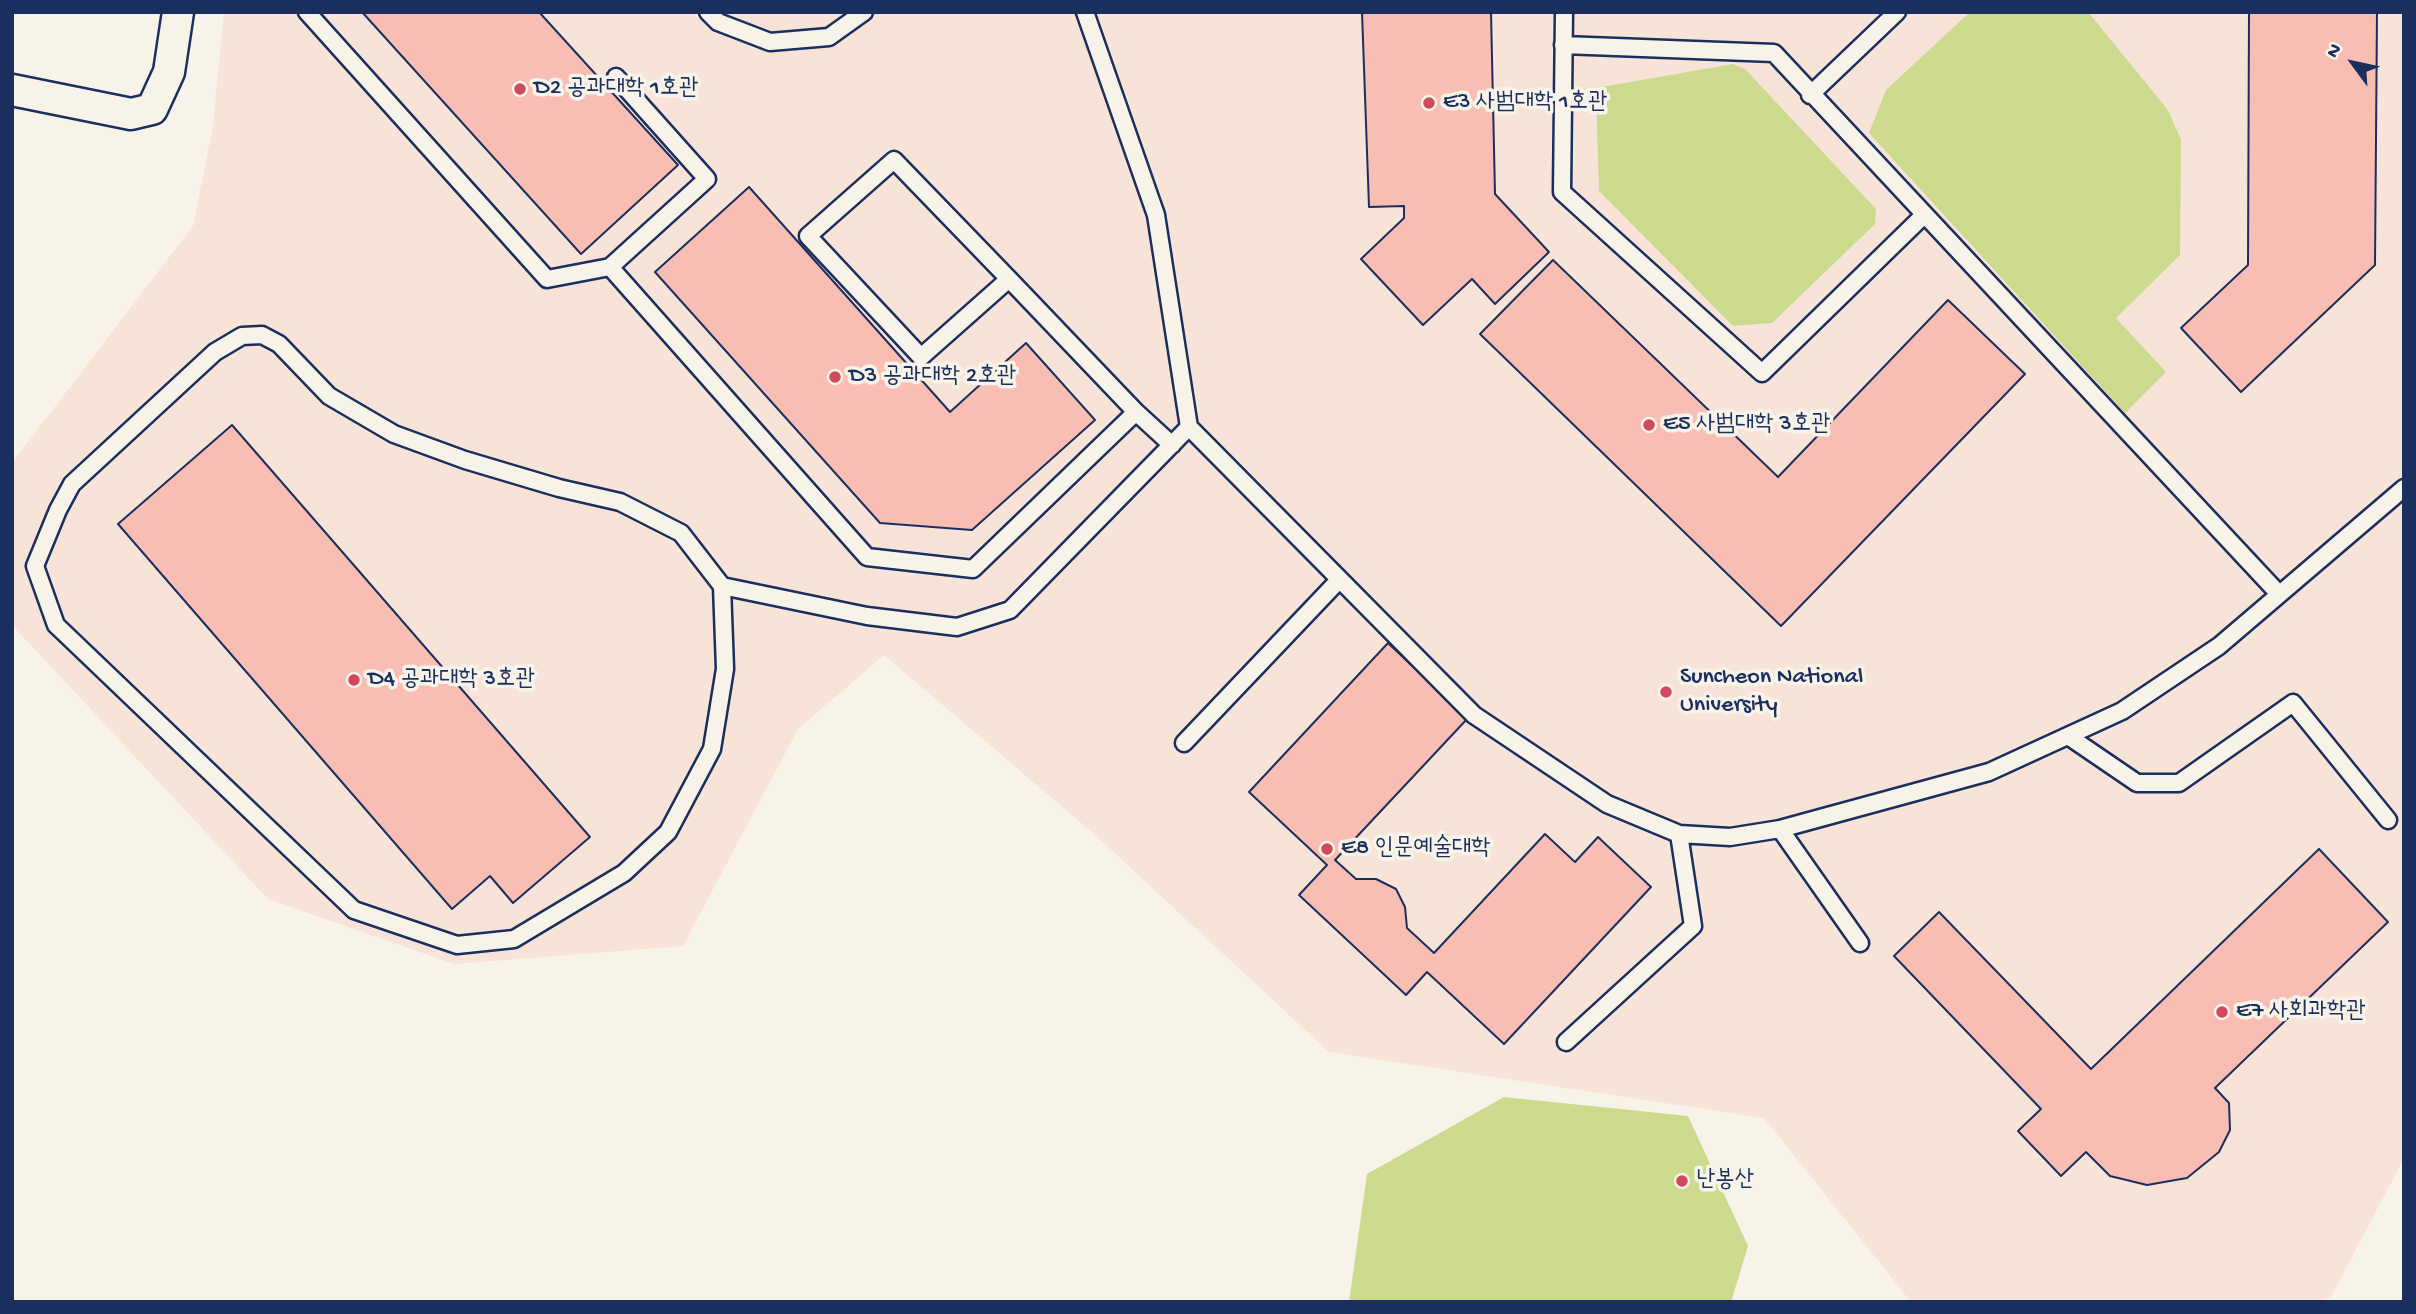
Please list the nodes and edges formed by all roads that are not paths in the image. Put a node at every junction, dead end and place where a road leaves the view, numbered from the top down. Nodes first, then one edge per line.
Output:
1 (178, 12) edge
2 (307, 12) edge
3 (708, 12) edge
4 (864, 12) edge
5 (1085, 12) edge
6 (1564, 12) edge
7 (1897, 12) edge
8 (1563, 45) junction
9 (616, 77) dead end
10 (12, 90) edge
11 (1810, 95) junction
12 (1924, 215) junction
13 (610, 267) junction
14 (1009, 279) junction
15 (1136, 412) junction
16 (1189, 428) junction
17 (1172, 445) junction
18 (2404, 488) edge
19 (1339, 580) junction
20 (722, 586) junction
21 (2279, 594) junction
22 (2068, 736) junction
23 (1184, 743) dead end
24 (2388, 820) dead end
25 (1780, 829) junction
26 (1679, 834) junction
27 (1860, 943) dead end
28 (1566, 1042) dead end

1 - 10 street
2 - 13 lane
3 - 4 lane
5 - 16 lane
6 - 8 lane
7 - 11 lane
8 - 11 lane
8 - 12 lane
9 - 13 lane
11 - 12 lane
12 - 21 lane
13 - 15 lane
14 - 14 lane
14 - 15 lane
15 - 17 lane
16 - 17 lane
16 - 19 lane
17 - 20 lane
18 - 21 lane
19 - 23 lane
19 - 26 lane
20 - 20 lane
21 - 22 lane
22 - 24 lane
22 - 25 lane
25 - 26 lane
25 - 27 lane
26 - 28 lane

